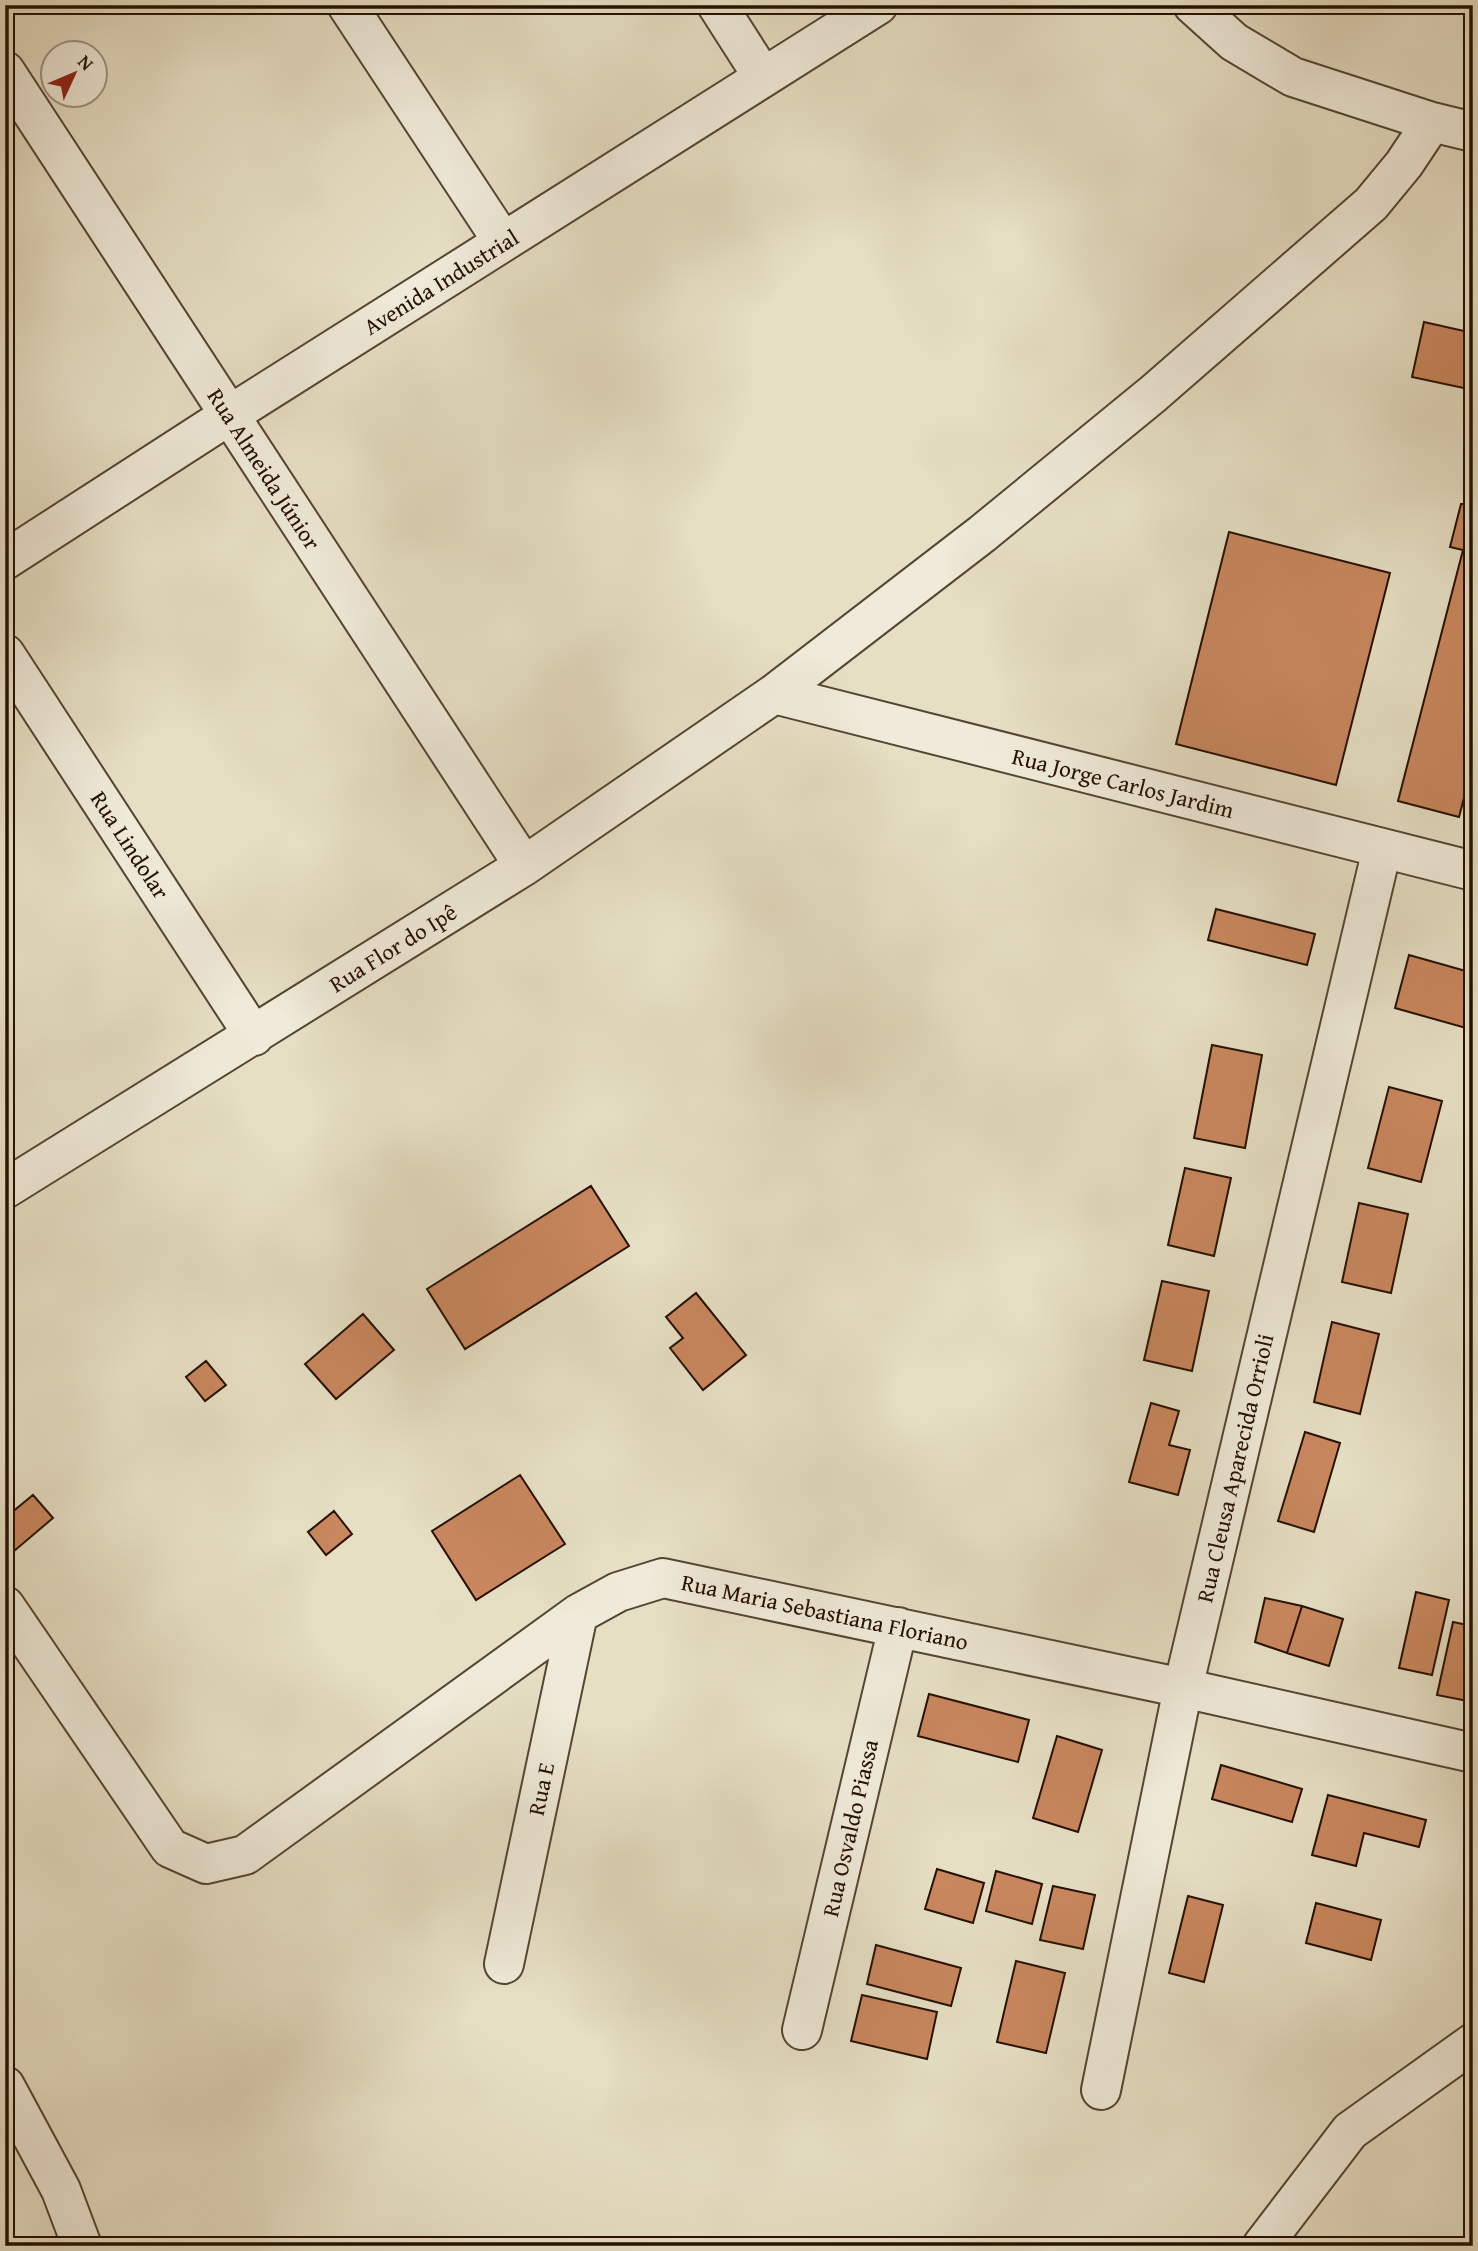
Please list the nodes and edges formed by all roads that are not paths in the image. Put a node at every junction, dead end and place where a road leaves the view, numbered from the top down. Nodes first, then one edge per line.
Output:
1 (347, 5) edge
2 (717, 5) edge
3 (878, 5) edge
4 (1193, 5) edge
5 (5, 71) edge
6 (764, 77) junction
7 (1432, 122) junction
8 (1473, 132) edge
9 (503, 242) junction
10 (228, 416) junction
11 (5, 560) edge
12 (5, 654) edge
13 (774, 694) junction
14 (1382, 849) junction
15 (524, 866) junction
16 (1473, 872) edge
17 (254, 1036) junction
18 (5, 1189) edge
19 (5, 1606) edge
20 (578, 1614) junction
21 (898, 1627) junction
22 (1182, 1688) junction
23 (1473, 1753) edge
24 (504, 1964) dead end
25 (802, 2030) dead end
26 (1471, 2034) edge
27 (5, 2086) edge
28 (1101, 2090) dead end
29 (82, 2246) edge
30 (1262, 2246) edge

1 - 9 street
2 - 6 street
3 - 6 street, Avenida Industrial
4 - 7 street
5 - 10 street, Rua Almeida Júnior
6 - 9 street, Avenida Industrial
7 - 8 street
7 - 13 street, Rua Flor do Ipê
9 - 10 street, Avenida Industrial
10 - 11 street, Avenida Industrial
10 - 15 street, Rua Almeida Júnior
12 - 17 street, Rua Lindolar
13 - 14 street, Rua Jorge Carlos Jardim
13 - 15 street, Rua Flor do Ipê
14 - 16 street, Rua Jorge Carlos Jardim
14 - 22 street, Rua Cleusa Aparecida Orrioli
15 - 17 street, Rua Flor do Ipê
17 - 18 street, Rua Flor do Ipê
19 - 20 street, Rua Maria Sebastiana Floriano
20 - 21 street, Rua Maria Sebastiana Floriano
20 - 24 street, Rua E
21 - 22 street, Rua Maria Sebastiana Floriano
21 - 25 street, Rua Osvaldo Piassa
22 - 23 street, Rua Maria Sebastiana Floriano
22 - 28 street, Rua Cleusa Aparecida Orrioli
26 - 30 street
27 - 29 street

